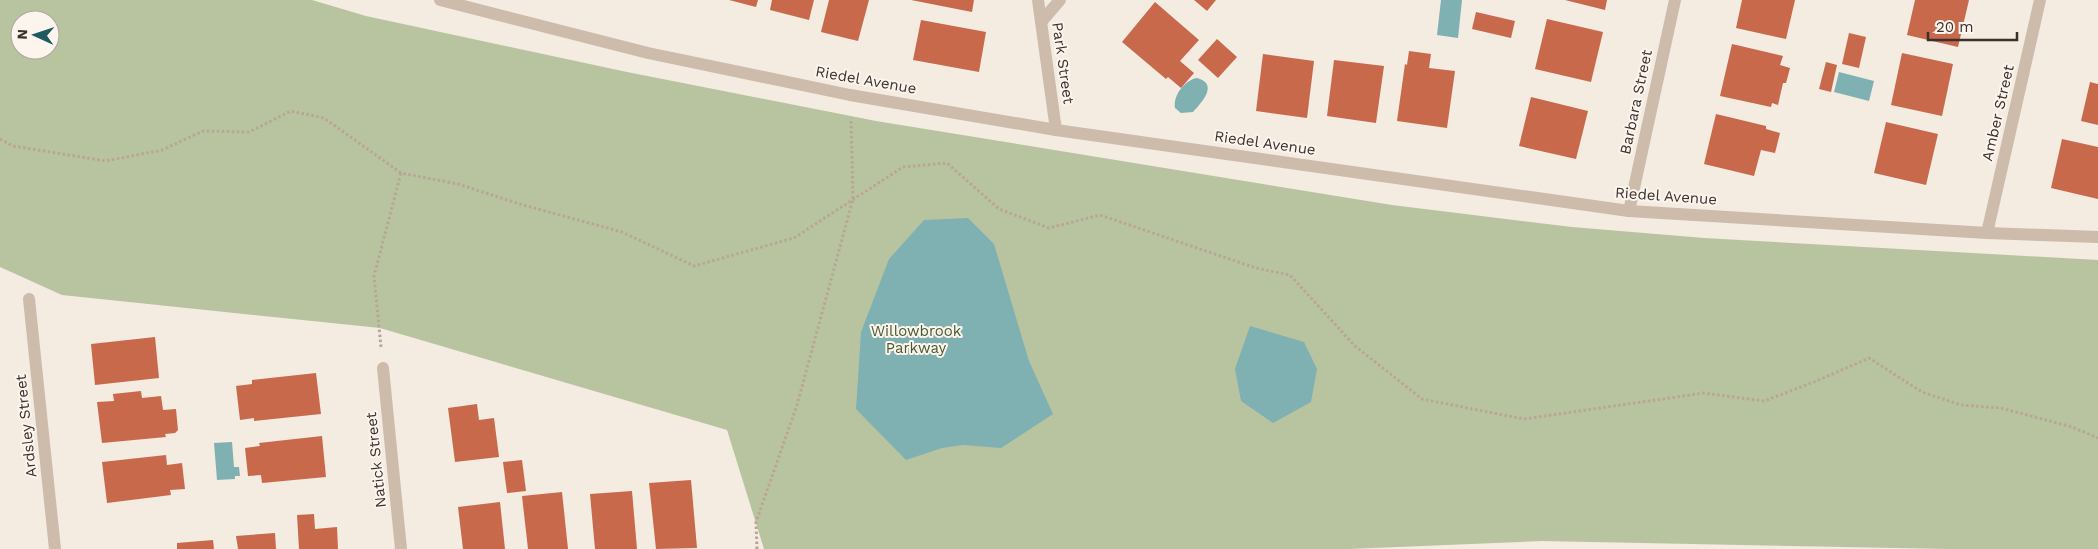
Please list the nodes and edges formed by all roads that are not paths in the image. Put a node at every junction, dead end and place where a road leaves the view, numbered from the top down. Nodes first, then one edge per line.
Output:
1 (440, 0) edge
2 (1038, 0) edge
3 (1060, 0) edge
4 (1675, 0) edge
5 (2040, 0) edge
6 (1041, 22) junction
7 (1056, 130) junction
8 (1629, 211) junction
9 (1987, 233) junction
10 (2098, 237) edge
11 (29, 299) dead end
12 (383, 368) road end
13 (55, 549) edge
14 (401, 549) edge

1 - 7 street, Riedel Avenue
2 - 6 street, Park Street
3 - 6 street
4 - 8 street, Barbara Street
5 - 9 street, Amber Street
6 - 7 street, Park Street
7 - 8 street, Riedel Avenue
8 - 9 street, Riedel Avenue
9 - 10 street, Riedel Avenue
11 - 13 street, Ardsley Street
12 - 14 street, Natick Street

